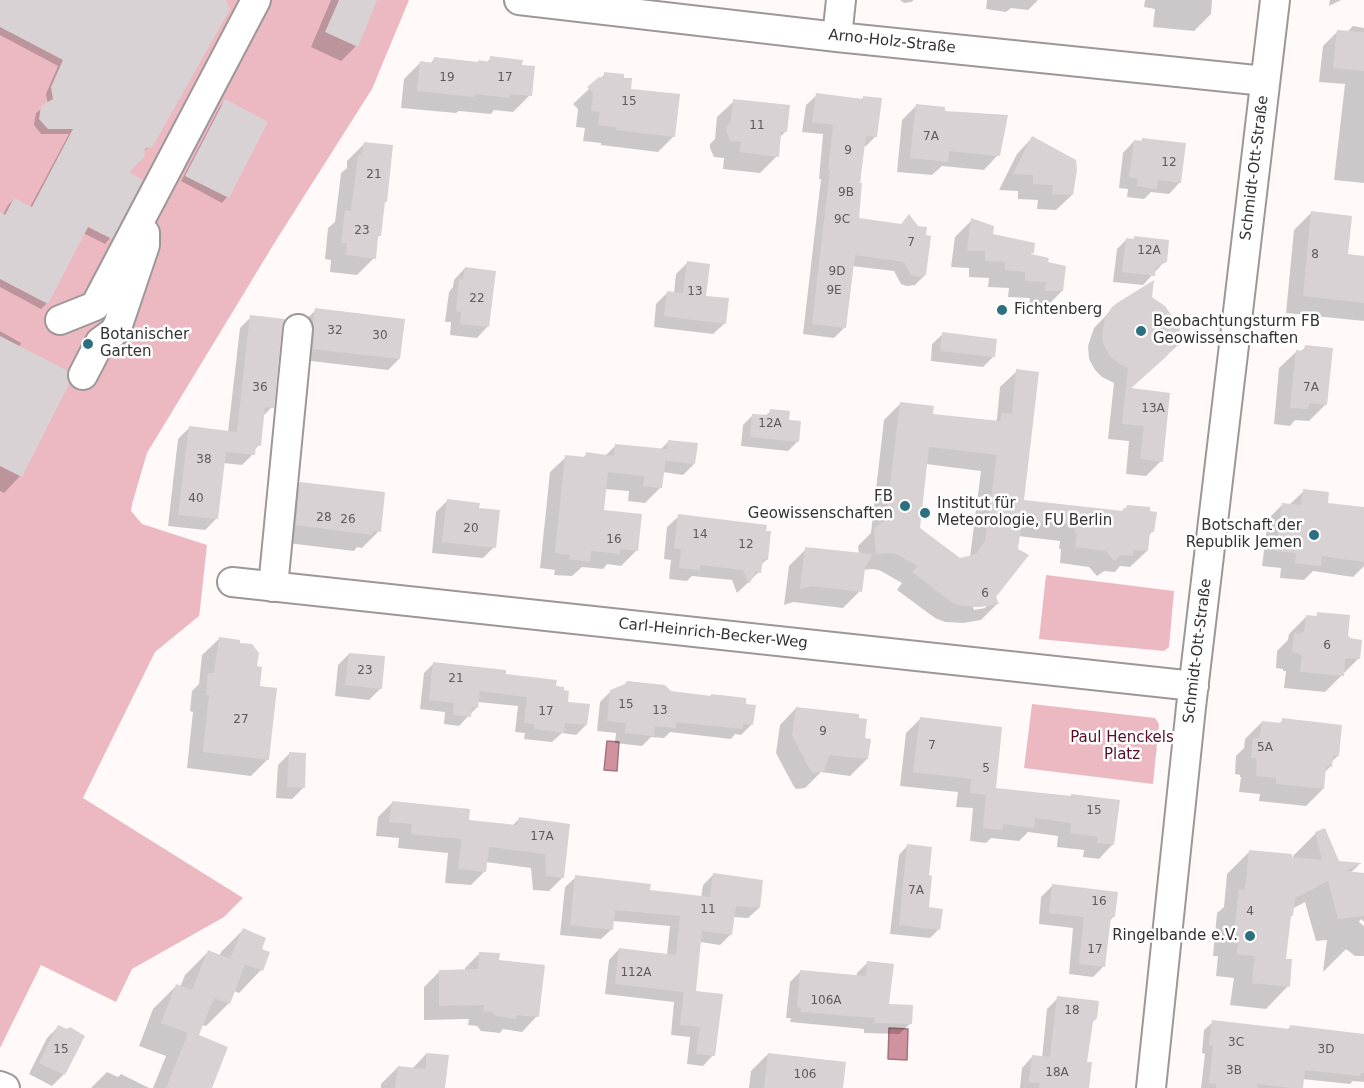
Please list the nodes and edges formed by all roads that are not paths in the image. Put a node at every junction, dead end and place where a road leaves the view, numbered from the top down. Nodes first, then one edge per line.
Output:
1 (256, 0) edge
2 (519, 0) edge
3 (841, 0) edge
4 (1275, 0) edge
5 (837, 37) junction
6 (1265, 81) junction
7 (145, 210) junction
8 (60, 320) dead end
9 (298, 329) dead end
10 (83, 375) dead end
11 (232, 582) dead end
12 (273, 587) junction
13 (1194, 686) junction
14 (0, 1086) edge
15 (5, 1088) edge
16 (1151, 1088) edge

1 - 7 street
2 - 5 street, Arno-Holz-Straße
3 - 5 street
4 - 6 street, Schmidt-Ott-Straße
5 - 6 street, Arno-Holz-Straße
6 - 13 street, Schmidt-Ott-Straße
7 - 8 street
7 - 10 street
9 - 12 street
11 - 12 street, Carl-Heinrich-Becker-Weg
12 - 13 street, Carl-Heinrich-Becker-Weg
13 - 16 street, Schmidt-Ott-Straße
14 - 15 street

